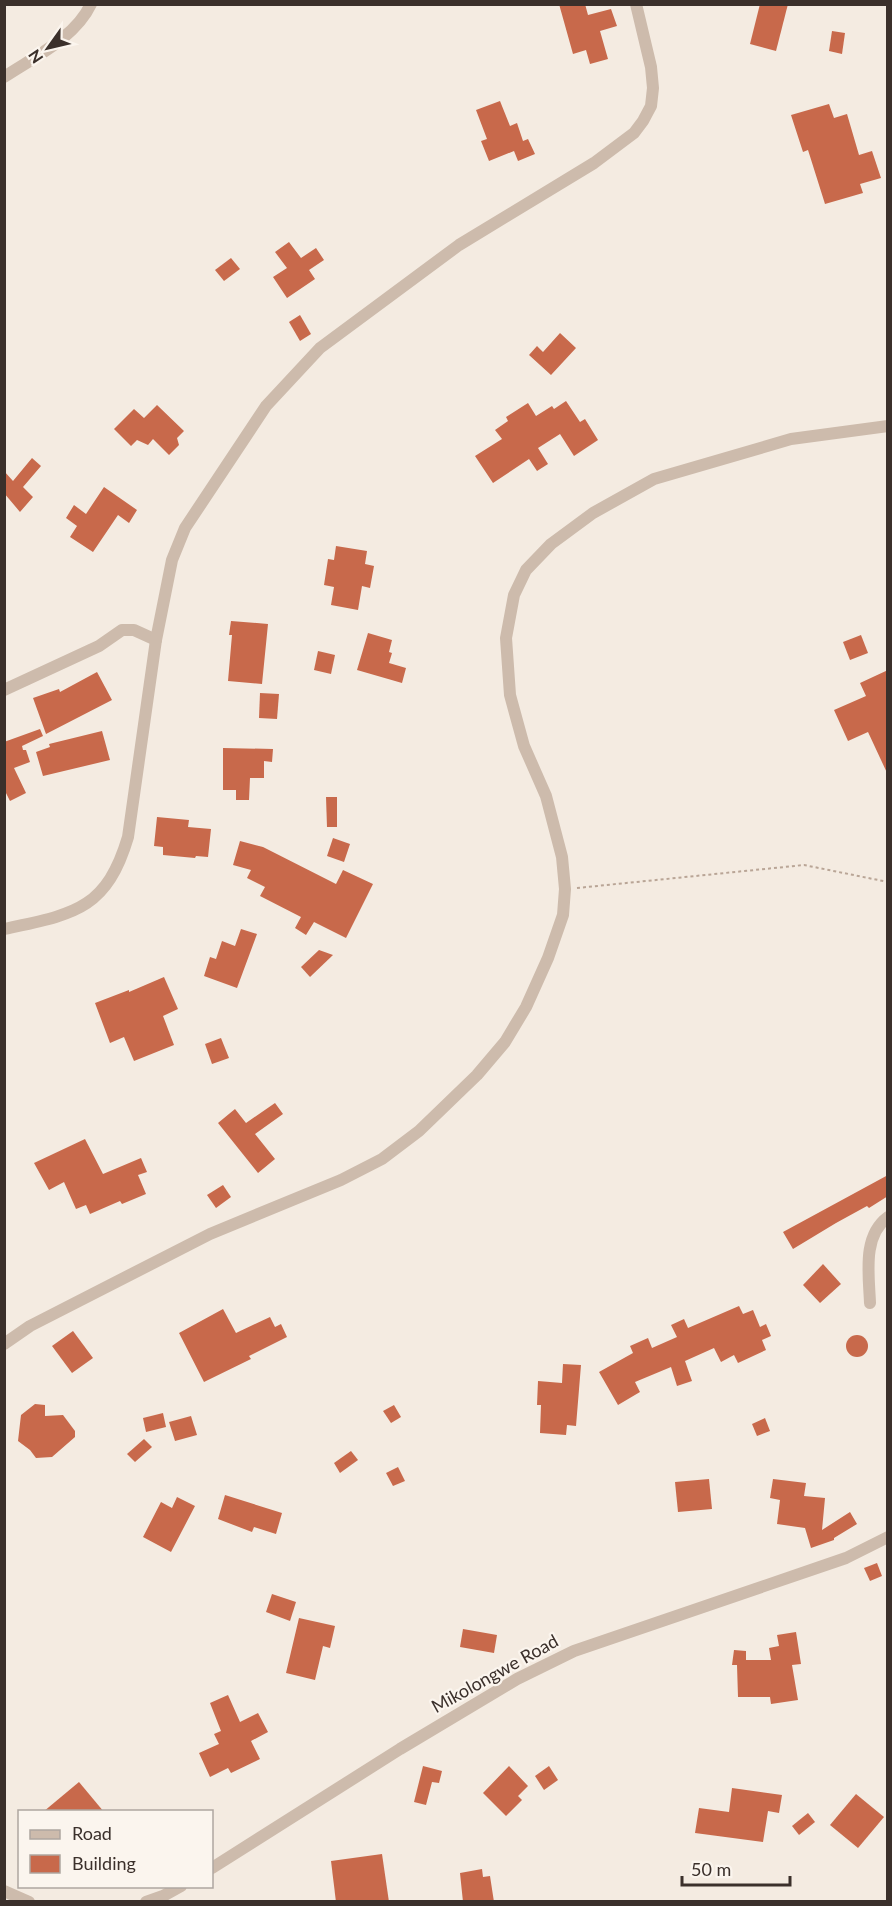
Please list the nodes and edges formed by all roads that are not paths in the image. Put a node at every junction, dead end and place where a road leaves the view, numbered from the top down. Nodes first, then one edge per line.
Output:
1 (91, 4) edge
2 (636, 4) edge
3 (4, 77) edge
4 (888, 426) edge
5 (156, 640) junction
6 (4, 690) edge
7 (4, 929) edge
8 (888, 1217) edge
9 (870, 1303) dead end
10 (4, 1344) edge
11 (888, 1537) edge
12 (213, 1867) edge
13 (179, 1888) edge
14 (4, 1891) edge
15 (29, 1902) edge
16 (146, 1902) edge

1 - 3 street
2 - 5 street
4 - 10 street
5 - 6 street
5 - 7 street
8 - 9 street
11 - 12 street, Mikolongwe Road
13 - 16 street
14 - 15 street

